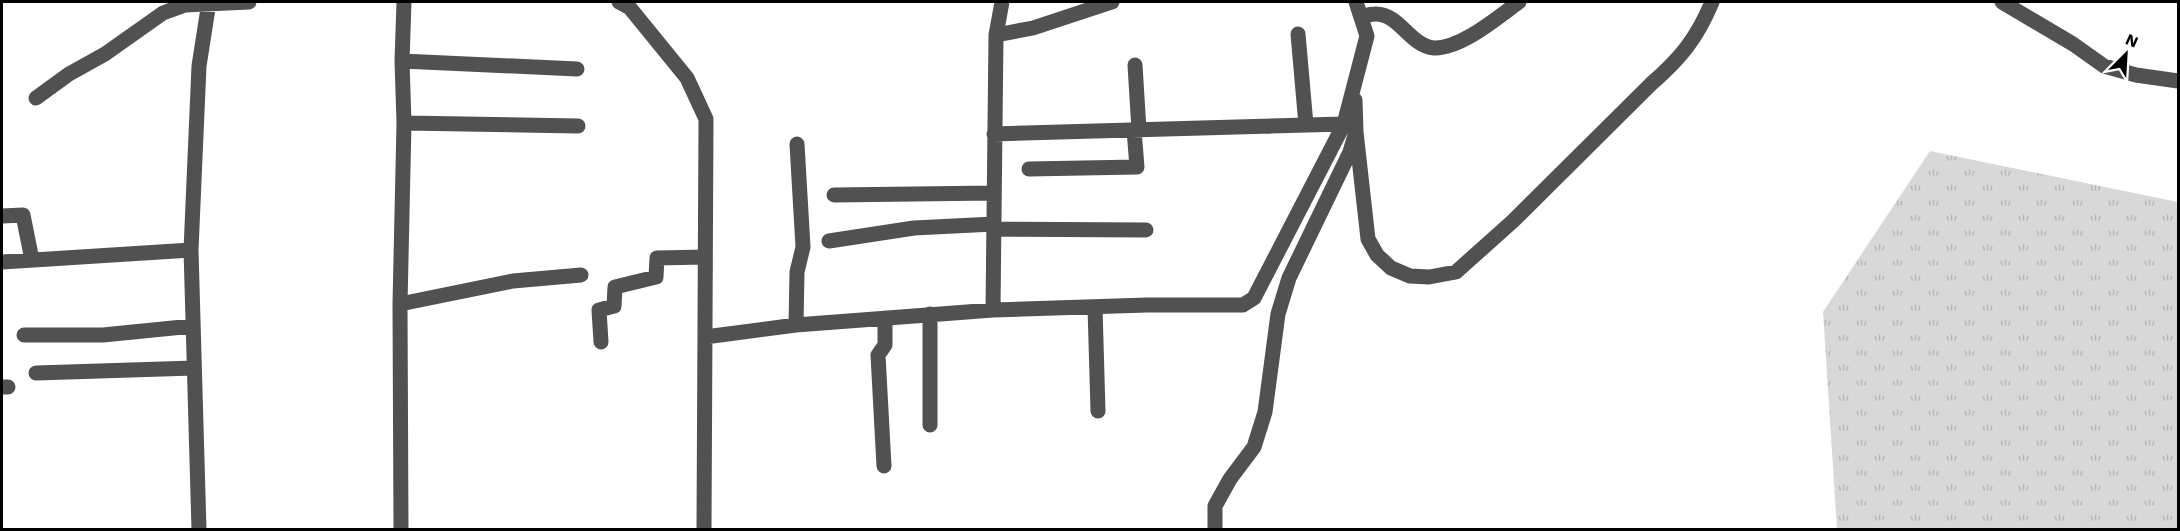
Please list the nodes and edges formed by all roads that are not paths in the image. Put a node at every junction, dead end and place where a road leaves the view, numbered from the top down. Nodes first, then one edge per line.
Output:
1 (209, 2) edge
2 (249, 2) edge
3 (404, 2) edge
4 (619, 2) edge
5 (1002, 2) edge
6 (1112, 2) edge
7 (1356, 2) edge
8 (1519, 2) edge
9 (1712, 2) edge
10 (2002, 2) edge
11 (1094, 5) edge
12 (1361, 17) junction
13 (1298, 34) dead end
14 (996, 35) junction
15 (402, 61) junction
16 (1135, 65) dead end
17 (577, 69) dead end
18 (2178, 81) edge
19 (36, 98) dead end
20 (404, 123) junction
21 (1306, 125) junction
22 (578, 126) dead end
23 (1350, 128) junction
24 (1137, 130) junction
25 (994, 134) junction
26 (797, 144) dead end
27 (1029, 169) dead end
28 (994, 193) junction
29 (834, 195) dead end
30 (2, 216) edge
31 (994, 227) junction
32 (1146, 230) dead end
33 (829, 241) dead end
34 (191, 250) junction
35 (705, 257) junction
36 (33, 260) junction
37 (2, 262) edge
38 (581, 275) dead end
39 (400, 304) junction
40 (1095, 307) junction
41 (993, 310) junction
42 (930, 314) junction
43 (885, 318) junction
44 (796, 325) junction
45 (193, 326) junction
46 (24, 335) dead end
47 (705, 337) junction
48 (601, 342) dead end
49 (194, 368) junction
50 (36, 373) dead end
51 (1098, 411) dead end
52 (930, 425) dead end
53 (884, 466) dead end
54 (199, 530) edge
55 (400, 530) edge
56 (704, 530) edge
57 (1215, 530) edge

1 - 2 street
1 - 19 street
1 - 34 street
3 - 15 street
4 - 35 street
5 - 14 street
6 - 11 street
7 - 12 street
8 - 12 street
9 - 23 street
10 - 18 street
11 - 14 street
12 - 23 street
13 - 21 street
14 - 25 street
15 - 17 street
15 - 20 street
16 - 24 street
20 - 22 street
20 - 39 street
21 - 23 street
21 - 24 street
23 - 40 street
23 - 57 street
24 - 25 street
24 - 27 street
25 - 28 street
26 - 44 street
28 - 29 street
28 - 31 street
30 - 36 street
31 - 32 street
31 - 33 street
31 - 41 street
34 - 36 street
34 - 45 street
35 - 47 street
35 - 48 street
36 - 37 street
38 - 39 street
39 - 55 street
40 - 41 street
40 - 51 street
41 - 42 street
42 - 43 street
42 - 52 street
43 - 44 street
43 - 53 street
44 - 47 street
45 - 46 street
45 - 49 street
47 - 56 street
49 - 50 street
49 - 54 street

